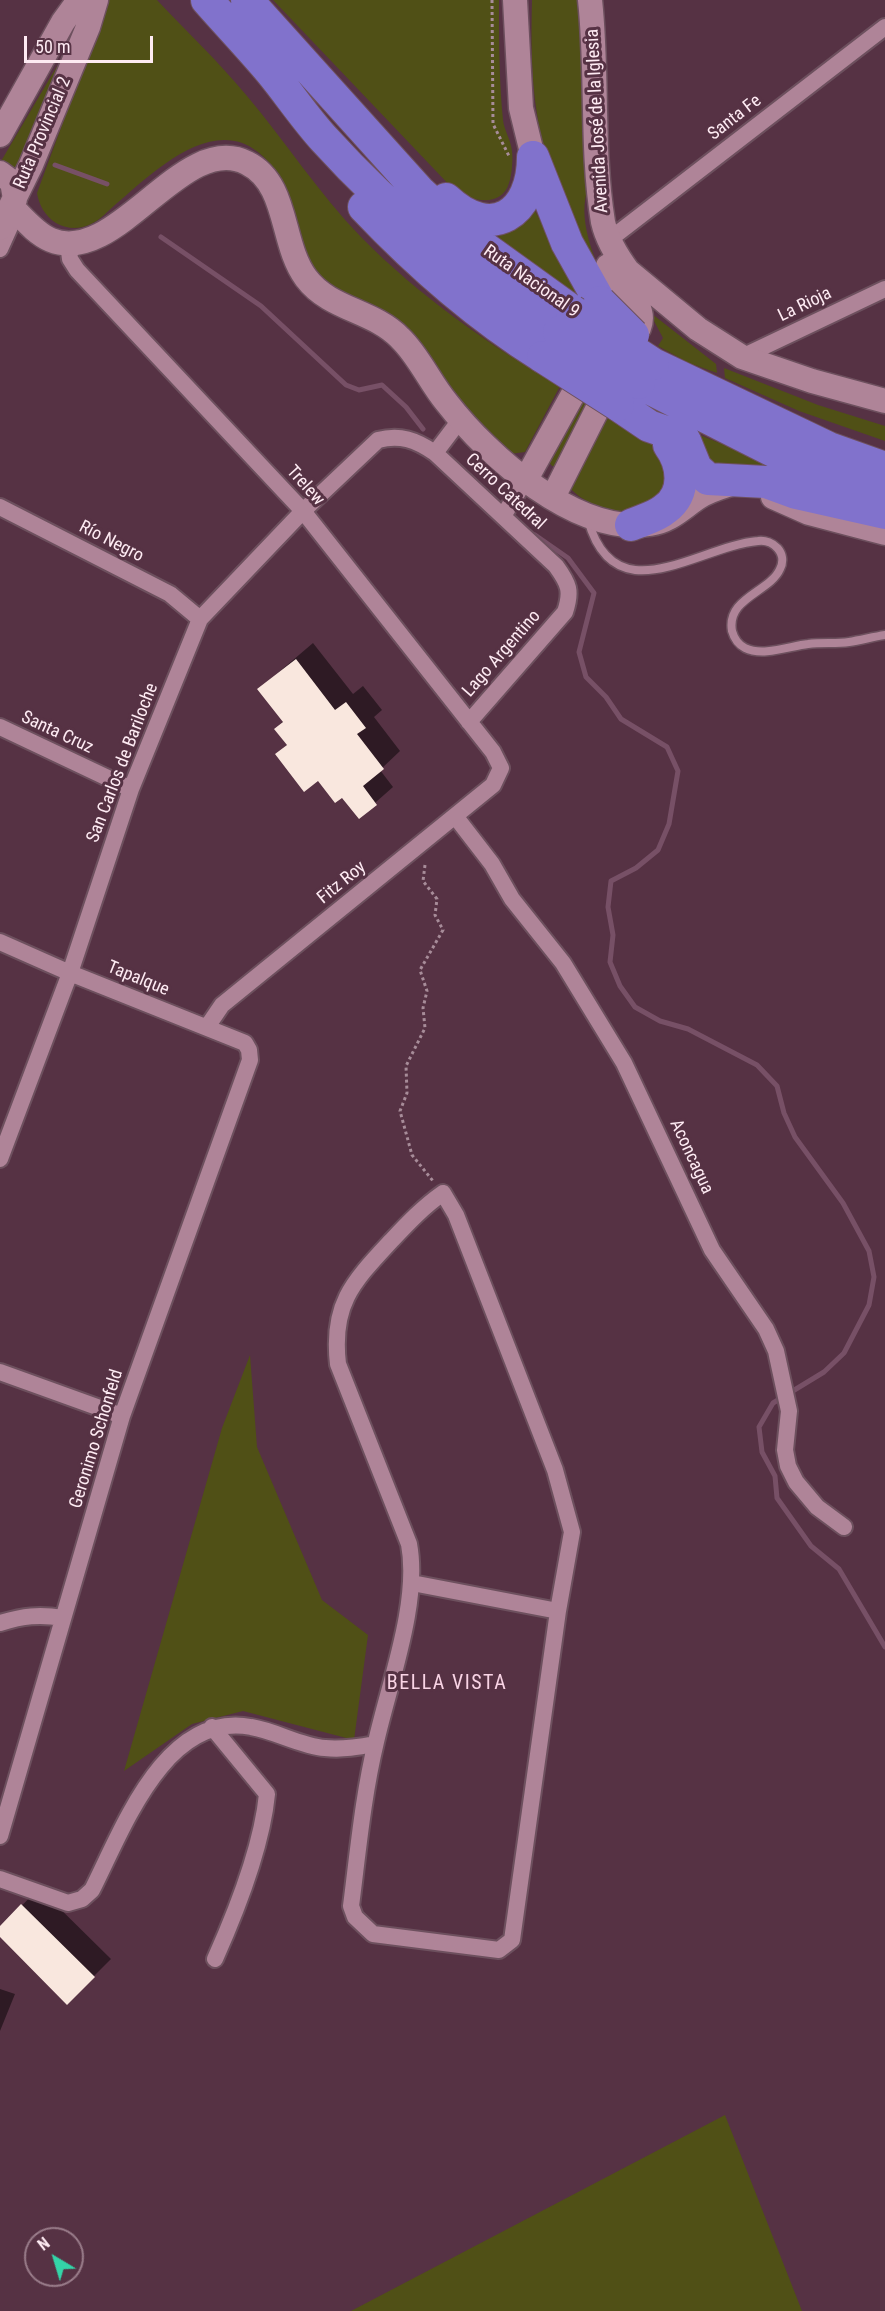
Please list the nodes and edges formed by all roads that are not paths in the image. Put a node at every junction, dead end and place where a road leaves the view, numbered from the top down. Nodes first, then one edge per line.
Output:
1 (79, 0) edge
2 (96, 0) edge
3 (207, 0) edge
4 (248, 0) edge
5 (515, 0) edge
6 (590, 0) edge
7 (885, 27) edge
8 (282, 70) junction
9 (323, 84) junction
10 (0, 135) edge
11 (522, 158) junction
12 (0, 173) edge
13 (9, 212) edge
14 (609, 240) junction
15 (68, 243) junction
16 (0, 249) edge
17 (885, 289) edge
18 (586, 316) junction
19 (741, 357) junction
20 (633, 372) junction
21 (577, 387) dead end
22 (885, 401) edge
23 (460, 420) junction
24 (649, 426) junction
25 (378, 440) joint
26 (435, 453) junction
27 (885, 468) edge
28 (525, 481) junction
29 (741, 481) junction
30 (885, 495) edge
31 (553, 497) junction
32 (0, 507) edge
33 (303, 511) junction
34 (586, 513) junction
35 (885, 513) edge
36 (503, 516) junction
37 (631, 525) junction
38 (885, 533) edge
39 (565, 612) joint
40 (200, 619) junction
41 (885, 635) edge
42 (469, 722) junction
43 (0, 727) edge
44 (501, 768) joint
45 (130, 789) junction
46 (455, 816) junction
47 (0, 942) edge
48 (70, 974) junction
49 (207, 1027) junction
50 (250, 1060) joint
51 (0, 1159) edge
52 (0, 1372) edge
53 (122, 1416) junction
54 (844, 1527) dead end
55 (412, 1583) junction
56 (558, 1611) junction
57 (63, 1618) junction
58 (0, 1623) edge
59 (212, 1727) junction
60 (375, 1744) junction
61 (0, 1836) edge
62 (0, 1879) edge
63 (215, 1959) dead end

1 - 10 main road, Ruta Provincial 2
2 - 13 main road, Ruta Provincial 2
3 - 8 highway
4 - 8 highway, Ruta Nacional 9
5 - 11 main road
6 - 14 main road, Avenida José de la Iglesia
7 - 14 street, Santa Fe
8 - 9 highway, Ruta Nacional 9
8 - 18 highway
9 - 11 highway
9 - 18 highway, Ruta Nacional 9
11 - 18 highway
12 - 13 main road
13 - 15 main road
13 - 16 street
14 - 18 main road
14 - 19 main road
15 - 23 main road
15 - 33 street, Trelew
17 - 19 street, La Rioja
18 - 20 highway, bridge
18 - 20 highway, Ruta Nacional 9, bridge
18 - 20 main road
19 - 22 main road
20 - 24 highway
20 - 27 highway, Ruta Nacional 9
20 - 30 highway, Ruta Nacional 9
20 - 31 main road
21 - 28 main road
23 - 26 street
23 - 28 main road
24 - 29 highway
24 - 37 highway
25 - 26 street, Cerro Catedral
25 - 33 street, San Carlos de Bariloche
26 - 36 street, Cerro Catedral
28 - 31 main road
28 - 36 street
29 - 35 highway
29 - 37 main road
29 - 38 main road
31 - 34 main road
32 - 40 street, Río Negro
33 - 40 street, San Carlos de Bariloche
33 - 42 street, Trelew
34 - 37 main road
34 - 41 lane
36 - 39 street, Cerro Catedral
39 - 42 street, Lago Argentino
40 - 45 street, San Carlos de Bariloche
42 - 44 street, Trelew
43 - 45 street, Santa Cruz
44 - 46 street, Fitz Roy
45 - 48 street, San Carlos de Bariloche
46 - 49 street, Fitz Roy
46 - 54 street, Aconcagua
47 - 48 street, Tapalque
48 - 49 street, Tapalque
48 - 51 street, San Carlos de Bariloche
49 - 50 street, Tapalque
50 - 53 street, Geronimo Schonfeld
52 - 53 street
53 - 57 street, Geronimo Schonfeld
55 - 56 street
55 - 56 street
55 - 60 street
56 - 60 street
57 - 58 street
57 - 61 street, Geronimo Schonfeld
59 - 60 street
59 - 62 street
59 - 63 street

